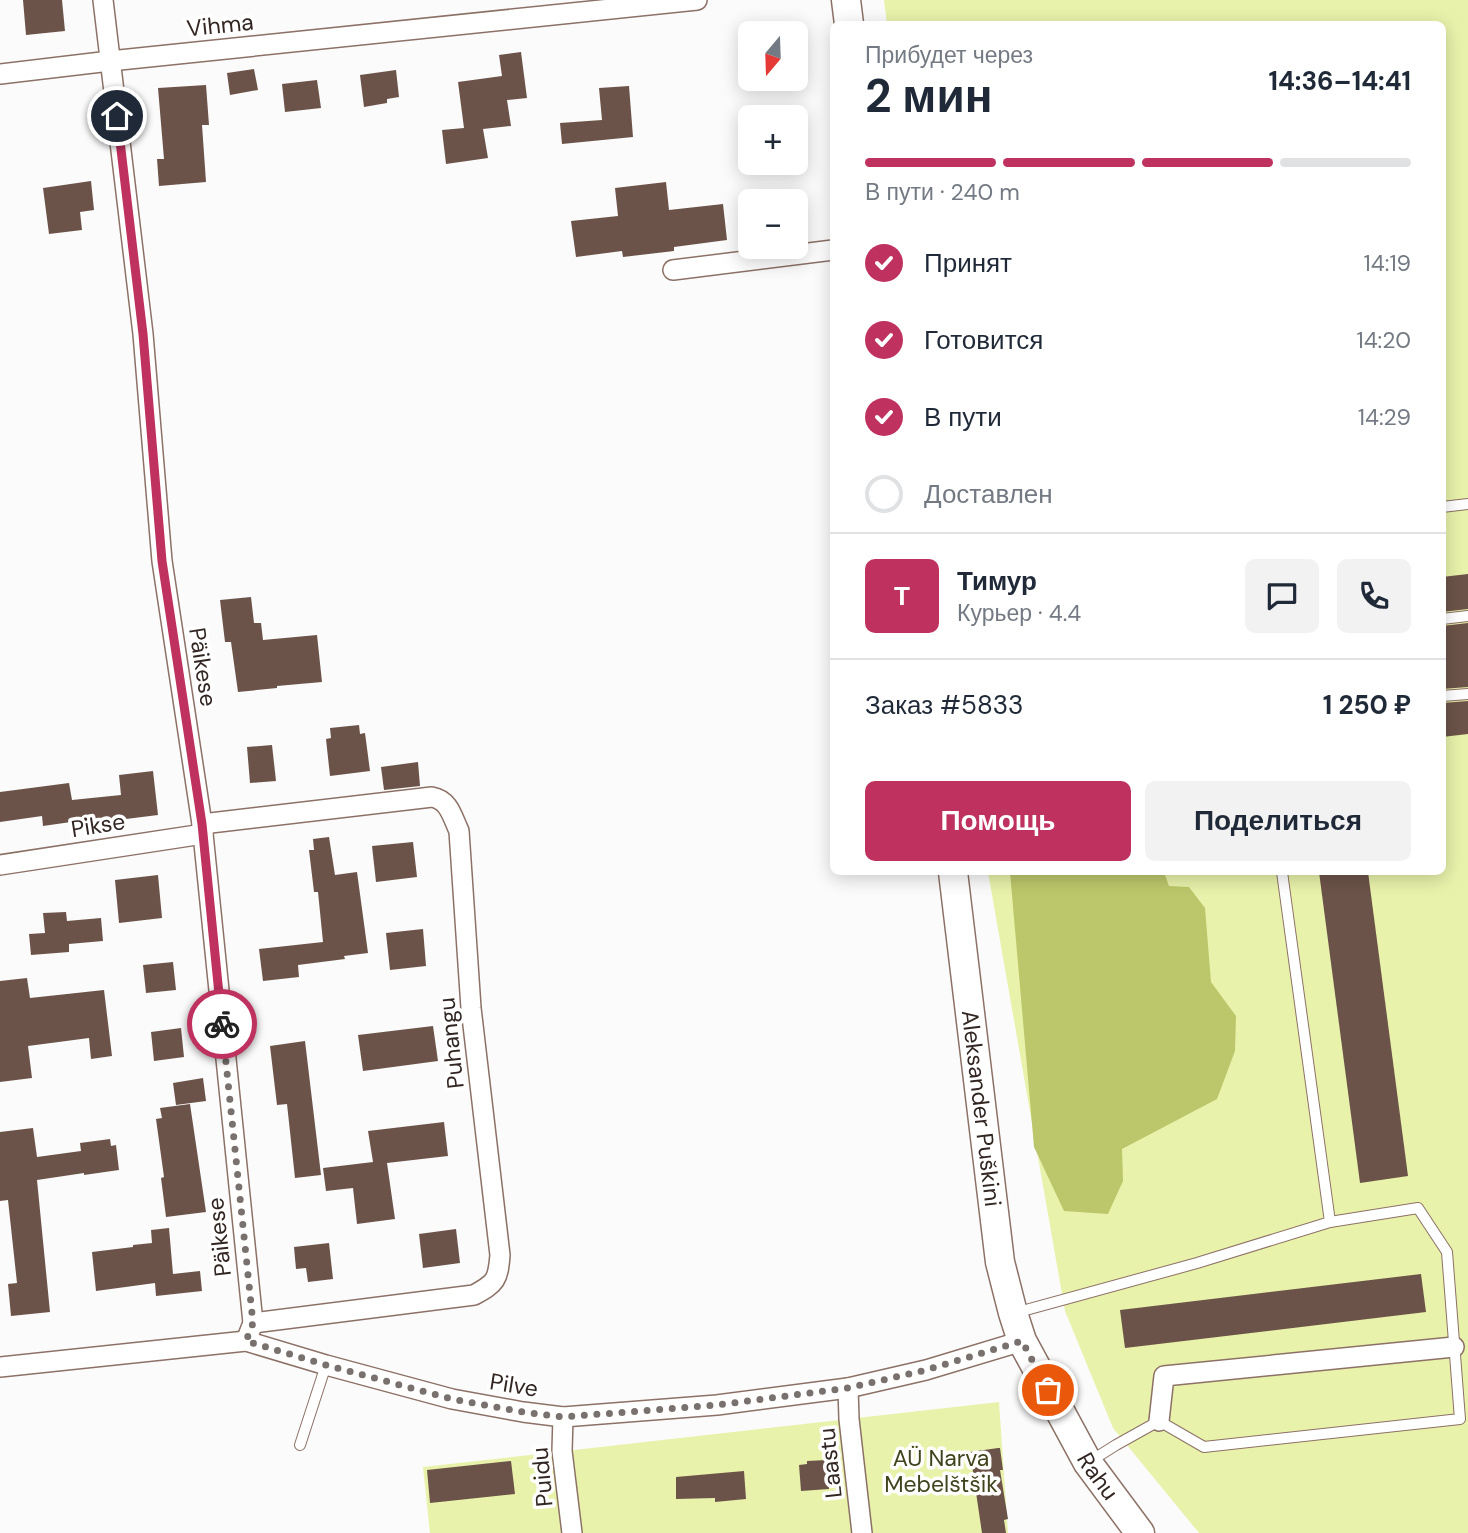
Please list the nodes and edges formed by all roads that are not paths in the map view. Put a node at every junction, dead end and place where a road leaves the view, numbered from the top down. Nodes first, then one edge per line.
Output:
1 (103, 0) edge
2 (697, 0) edge
3 (846, 0) edge
4 (849, 21) edge
5 (110, 61) junction
6 (0, 74) edge
7 (830, 250) edge
8 (673, 270) dead end
9 (1468, 504) edge
10 (1446, 507) edge
11 (1468, 617) edge
12 (1446, 620) edge
13 (1468, 694) edge
14 (1446, 696) edge
15 (449, 807) joint
16 (203, 829) junction
17 (0, 865) edge
18 (953, 875) edge
19 (1282, 875) edge
20 (1330, 1222) junction
21 (1013, 1313) junction
22 (249, 1332) junction
23 (1022, 1341) junction
24 (1454, 1347) junction
25 (326, 1365) junction
26 (0, 1367) edge
27 (848, 1388) junction
28 (563, 1417) junction
29 (1159, 1421) junction
30 (300, 1445) dead end
31 (1088, 1463) junction
32 (572, 1533) edge
33 (862, 1533) edge
34 (1140, 1533) edge

1 - 5 street, Päikese
2 - 5 street, Vihma
3 - 4 main road
5 - 6 street, Vihma
5 - 16 street, Päikese
7 - 8 street
9 - 10 lane
11 - 12 lane
13 - 14 lane
15 - 16 street, Pikse
15 - 22 street, Puhangu
16 - 17 street, Pikse
16 - 22 street, Päikese
18 - 21 main road, Aleksander Puškini
19 - 20 lane
20 - 21 lane
20 - 24 lane
21 - 23 main road, Aleksander Puškini
22 - 25 street, Pilve
22 - 26 street, Pilve
23 - 27 street, Pilve
23 - 31 main road, Rahu
24 - 29 street
24 - 29 lane
25 - 28 street, Pilve
25 - 30 lane
27 - 28 street, Pilve
27 - 33 street, Laastu
28 - 32 street, Puidu
29 - 31 lane
31 - 34 main road, Rahu

